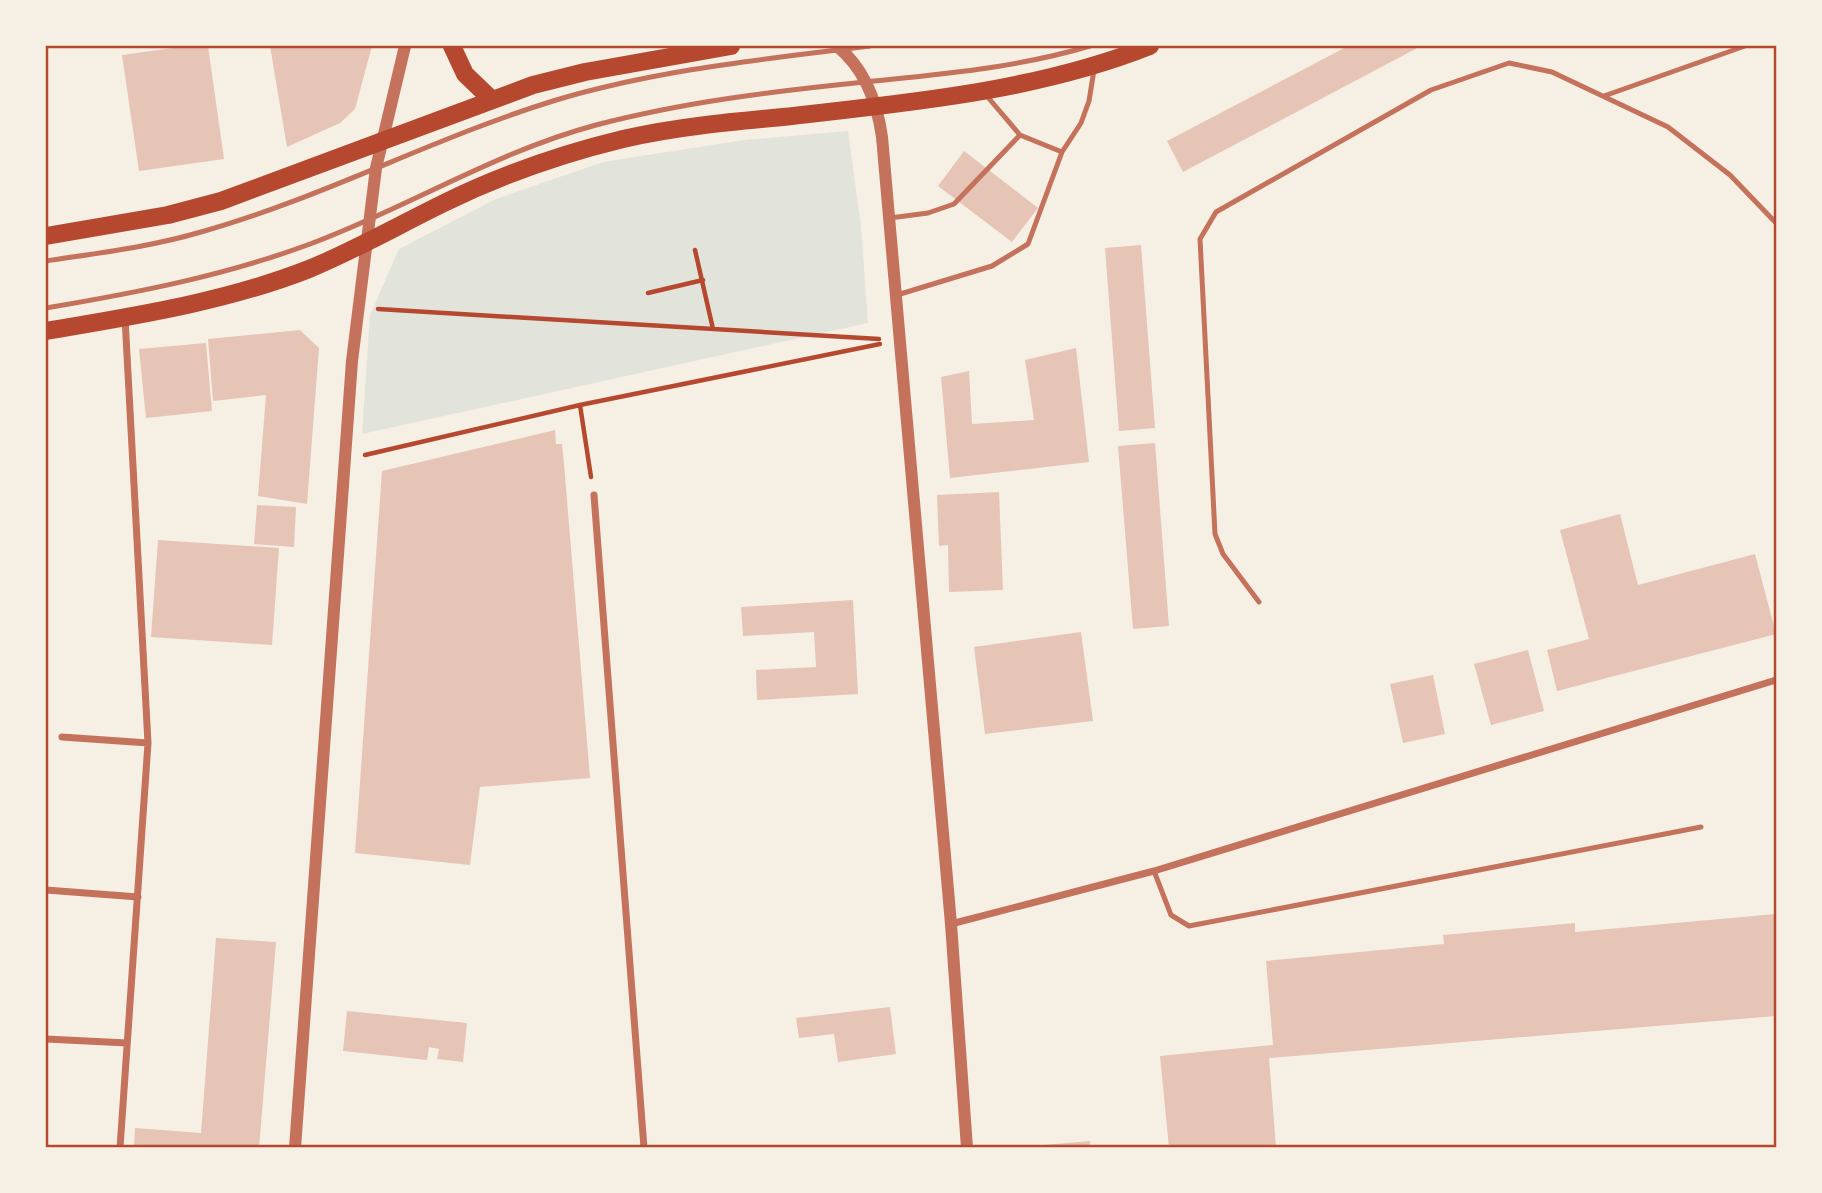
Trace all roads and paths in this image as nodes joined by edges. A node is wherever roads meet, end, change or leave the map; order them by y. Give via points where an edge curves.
1 (405, 46) edge
2 (452, 46) edge
3 (731, 46) edge
4 (870, 46) edge
5 (1090, 46) edge
6 (1150, 46) edge
7 (1745, 46) edge
8 (839, 47) edge
9 (1095, 64) junction
10 (866, 81) junction
11 (982, 90) junction
12 (1604, 96) junction
13 (491, 99) junction
14 (878, 106) junction
15 (1020, 135) junction
16 (382, 141) junction
17 (1062, 152) junction
18 (376, 168) junction
19 (369, 218) junction
20 (890, 218) junction
21 (1776, 223) edge
22 (46, 236) edge
23 (364, 243) junction
24 (695, 250) dead end
25 (46, 261) edge
26 (703, 280) junction
27 (648, 293) dead end
28 (897, 295) junction
29 (358, 307) junction
30 (46, 308) edge
31 (125, 318) junction
32 (713, 329) junction
33 (46, 331) edge
34 (901, 340) junction
35 (580, 405) junction
36 (347, 459) junction
37 (594, 495) joint
38 (1259, 602) dead end
39 (1776, 680) edge
40 (62, 737) dead end
41 (148, 743) junction
42 (1701, 827) dead end
43 (1154, 871) junction
44 (46, 890) edge
45 (138, 897) junction
46 (951, 924) junction
47 (46, 1040) edge
48 (127, 1043) junction
49 (120, 1147) edge
50 (295, 1147) edge
51 (644, 1147) edge
52 (967, 1147) edge

1 - 16 street
2 - 13 main road via 466,74
3 - 13 main road via 585,72
4 - 8 lane
5 - 10 lane via 1014,65
6 - 9 main road
7 - 12 lane
8 - 10 street
8 - 18 lane via 594,90 507,116
9 - 11 main road
9 - 17 lane via 1081,124
10 - 14 street
10 - 19 lane via 707,102 581,129 501,157
11 - 14 main road
11 - 15 lane
12 - 21 lane via 1668,127 1730,175
12 - 38 lane via 1552,72 1509,63 1431,90 1216,212 1200,239 1215,534 1223,554
13 - 16 main road
14 - 20 street
14 - 23 main road via 669,130 589,148 497,179
15 - 17 lane
15 - 20 lane via 954,204
16 - 18 street
16 - 22 main road via 221,201
17 - 28 lane via 1028,244 1000,263
18 - 19 street
18 - 25 lane via 201,233
19 - 23 street
19 - 30 lane via 232,270
20 - 28 street
23 - 29 street
23 - 31 main road via 309,269 248,289
24 - 26 path
26 - 27 path
26 - 32 path
28 - 34 street
29 - 32 path
29 - 36 street
31 - 33 main road
31 - 41 street
32 - 34 path
34 - 35 path
34 - 46 street
35 - 36 path
35 - 37 path
36 - 50 street
37 - 51 street
39 - 43 street
40 - 41 street
41 - 45 street
42 - 43 lane via 1189,926 1171,915
43 - 46 street
44 - 45 street
45 - 48 street
46 - 52 street
47 - 48 street
48 - 49 street

